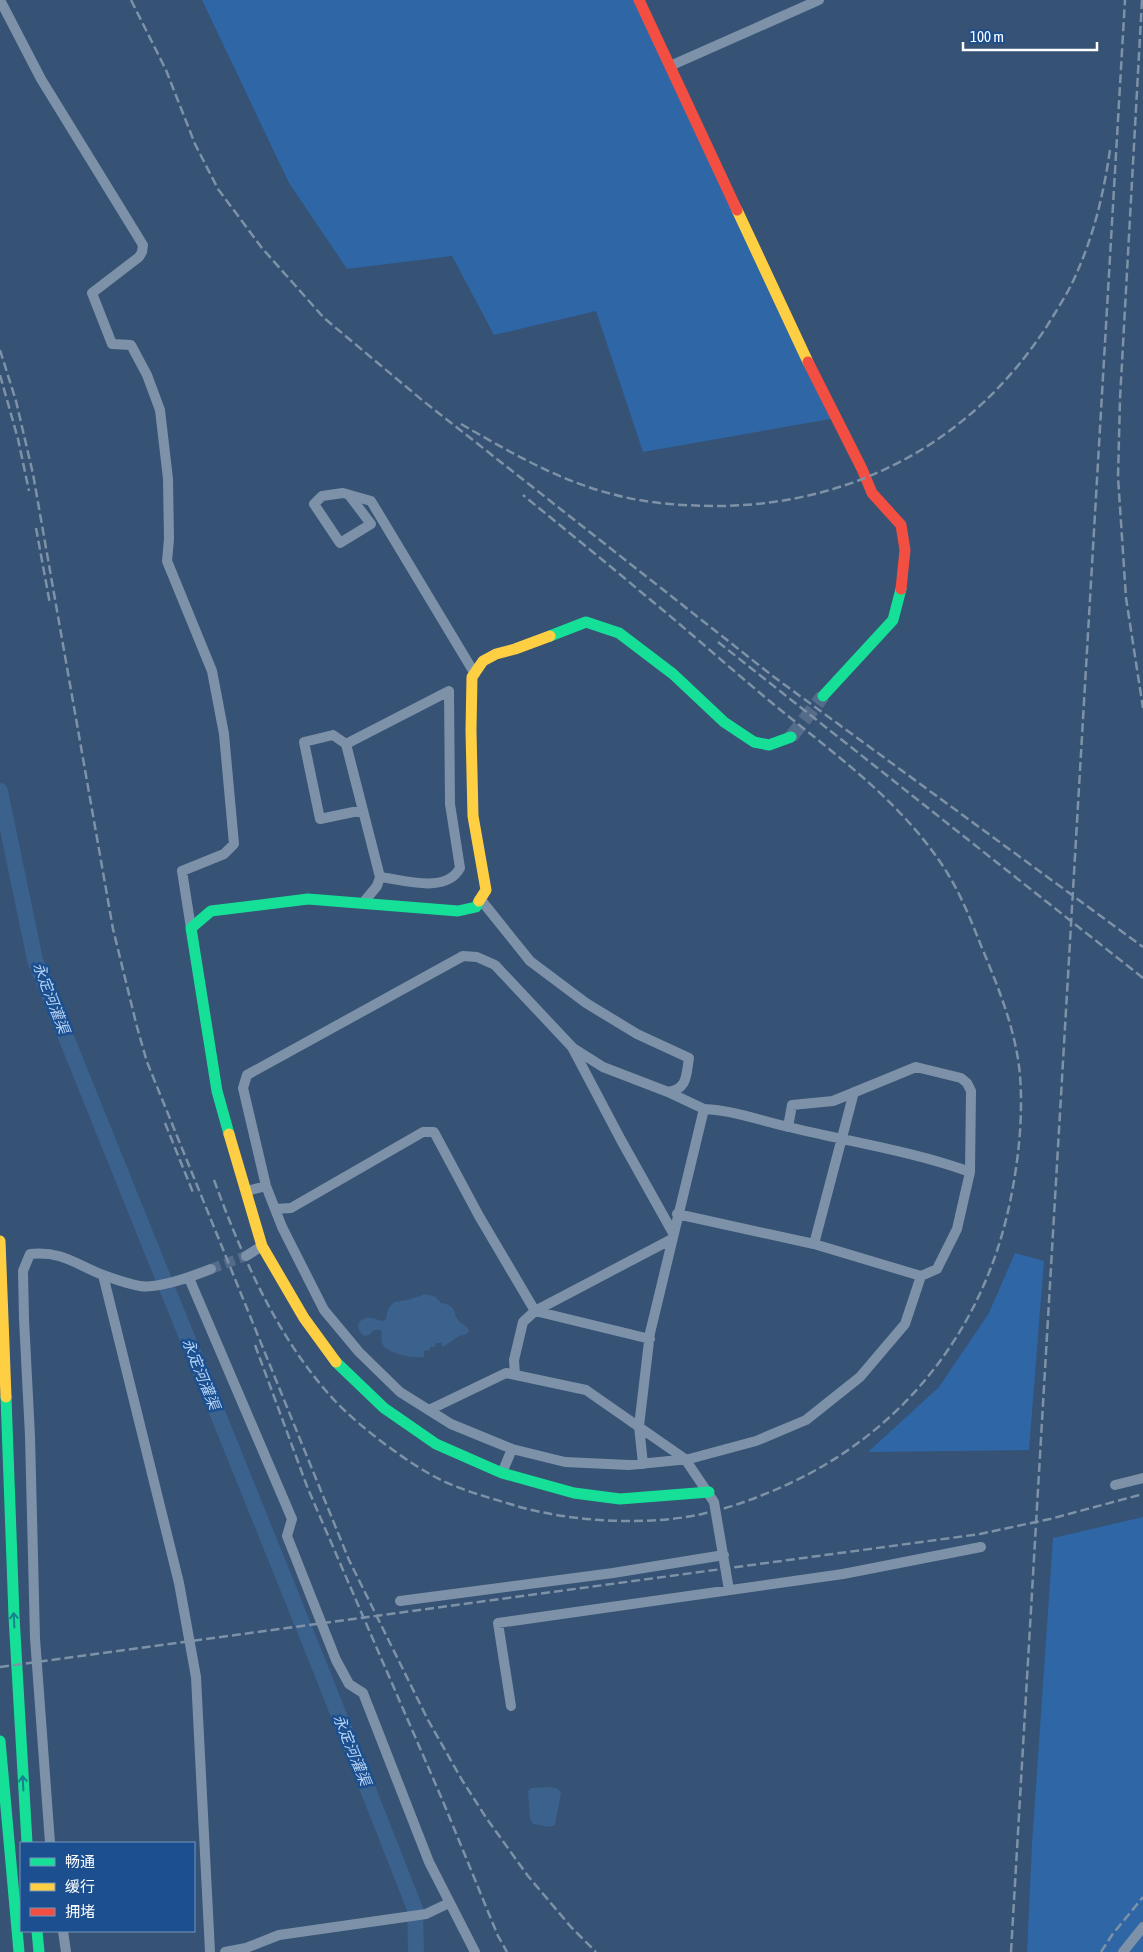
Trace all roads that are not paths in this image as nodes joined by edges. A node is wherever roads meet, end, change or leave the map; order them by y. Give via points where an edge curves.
1 (0, 0) edge
2 (639, 0) edge
3 (818, 0) edge
4 (670, 66) junction
5 (349, 495) junction
6 (475, 674) junction
7 (822, 696) tunnel mouth
8 (790, 737) tunnel mouth
9 (346, 744) junction
10 (364, 810) junction
11 (380, 877) junction
12 (481, 900) junction
13 (363, 903) junction
14 (191, 928) junction
15 (573, 1048) junction
16 (668, 1092) junction
17 (854, 1092) junction
18 (704, 1109) junction
19 (788, 1127) junction
20 (841, 1139) junction
21 (970, 1172) junction
22 (266, 1186) junction
23 (247, 1190) junction
24 (275, 1209) junction
25 (678, 1214) junction
26 (673, 1236) junction
27 (0, 1242) edge
28 (814, 1244) junction
29 (262, 1246) junction
30 (246, 1256) tunnel mouth
31 (211, 1269) tunnel mouth
32 (103, 1275) junction
33 (921, 1276) junction
34 (188, 1278) junction
35 (535, 1311) junction
36 (650, 1339) junction
37 (515, 1375) junction
38 (429, 1410) junction
39 (639, 1426) junction
40 (512, 1449) junction
41 (685, 1459) junction
42 (643, 1464) junction
43 (502, 1473) junction
44 (1143, 1478) edge
45 (1115, 1485) dead end
46 (709, 1492) junction
47 (981, 1547) dead end
48 (724, 1555) junction
49 (729, 1590) junction
50 (400, 1601) dead end
51 (511, 1706) dead end
52 (0, 1741) edge
53 (28, 1842) edge
54 (50, 1842) edge
55 (449, 1903) junction
56 (1143, 1927) edge
57 (37, 1932) edge
58 (63, 1932) edge
59 (19, 1952) edge
60 (39, 1952) edge
61 (66, 1952) edge
62 (210, 1952) edge
63 (225, 1952) edge
64 (475, 1952) edge
65 (1123, 1952) edge

1 - 14 street via 41,79 142,245 139,257 92,293 112,344 131,345 160,410 168,479 167,561 212,671 224,734 234,844 224,854 182,871
2 - 4 main road
3 - 4 street
4 - 7 main road via 872,493 901,526 905,550 900,595 893,620
5 - 5 street via 322,496 314,504 340,543 371,524
5 - 6 street via 371,502
6 - 8 main road via 483,661 496,654 586,622 619,633 673,674 724,722 754,742 769,745
6 - 12 main road via 472,677 471,730 473,816 486,890
9 - 10 street
9 - 10 street via 333,734 304,742 320,819
9 - 11 street via 449,691 450,804 460,868 446,881 431,884
10 - 11 street
11 - 13 street
12 - 13 main road via 476,907 458,911
12 - 16 street via 530,961 586,1003 637,1034 689,1058 684,1084 678,1091
13 - 14 main road via 308,899 211,911
14 - 23 main road via 217,1090
15 - 16 street via 603,1067
15 - 22 street via 495,965 477,957 462,956 247,1075 242,1088
15 - 26 street
16 - 18 street
17 - 19 street via 833,1101 792,1105
17 - 20 street
17 - 21 street via 916,1067 961,1078 971,1091
18 - 19 street via 723,1110
18 - 25 street
19 - 20 street
20 - 21 street via 942,1162
20 - 28 street
21 - 33 street via 957,1229 938,1269
22 - 23 street
22 - 24 street
23 - 29 main road
24 - 35 street via 291,1208 423,1132 434,1132
24 - 38 street via 324,1310 358,1352 394,1386
25 - 26 street
25 - 28 street
26 - 35 street
26 - 36 street
53 -> 27 main road via 14,1616
28 - 33 street
29 - 30 street
29 - 43 main road via 304,1318 336,1363 384,1408 436,1444
31 - 34 street
32 - 34 street via 140,1286
32 - 54 street via 68,1258 46,1253 30,1254 23,1271 34,1638
32 - 62 street via 179,1583 196,1677
33 - 41 street via 905,1324 860,1377 806,1420 756,1441
34 - 55 street via 292,1519 288,1536 336,1660 349,1684 363,1693 429,1862
35 - 36 street
35 - 37 street via 522,1322 514,1360
36 - 39 street
37 - 38 street via 506,1373
37 - 39 street via 586,1390
38 - 40 street via 451,1424
39 - 41 street
39 - 42 street
40 - 42 street via 565,1462
40 - 43 street
41 - 42 street
41 - 46 street
43 - 46 main road via 574,1493 620,1498
44 - 45 street
46 - 48 street via 714,1502
47 - 49 street via 843,1574
48 - 49 street
48 - 50 street
49 - 51 street via 498,1623
52 - 59 main road
55 - 63 street via 426,1914 279,1935
55 - 64 street
56 - 65 street
57 - 60 main road
58 - 61 street

